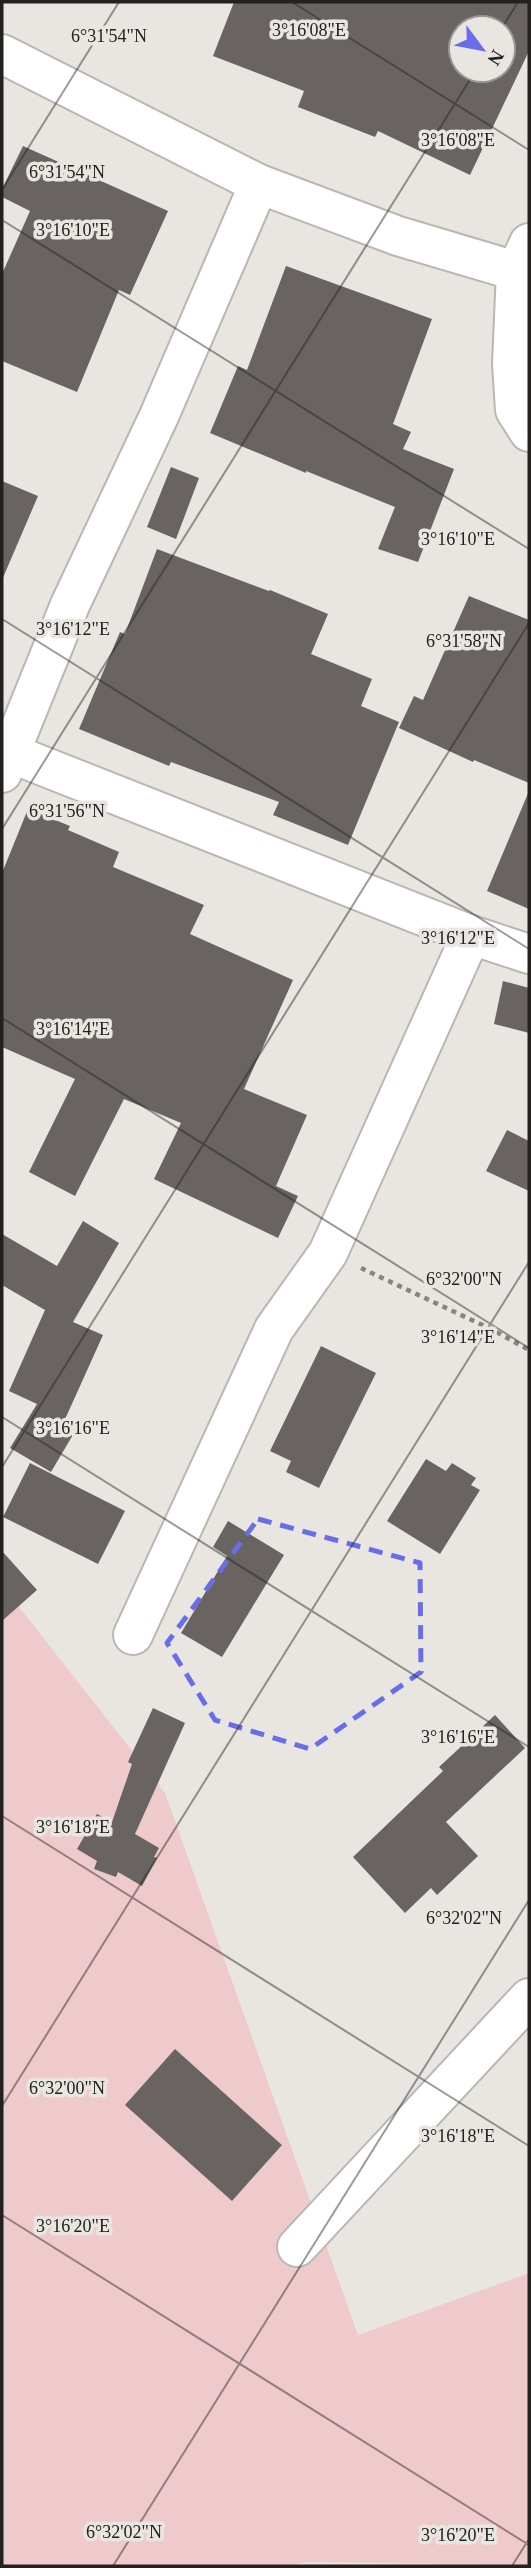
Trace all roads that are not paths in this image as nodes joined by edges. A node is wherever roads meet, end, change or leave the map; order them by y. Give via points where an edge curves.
1 (2, 54) edge
2 (260, 184) junction
3 (523, 257) edge
4 (529, 432) edge
5 (6, 763) edge
6 (471, 935) junction
7 (529, 954) edge
8 (133, 1635) dead end
9 (529, 1998) edge
10 (297, 2247) dead end

1 - 2 street
2 - 3 street via 398,236
2 - 5 street via 70,605
3 - 4 street via 512,364 515,410
5 - 6 street
6 - 7 street
6 - 8 street via 328,1253 274,1329
9 - 10 street

